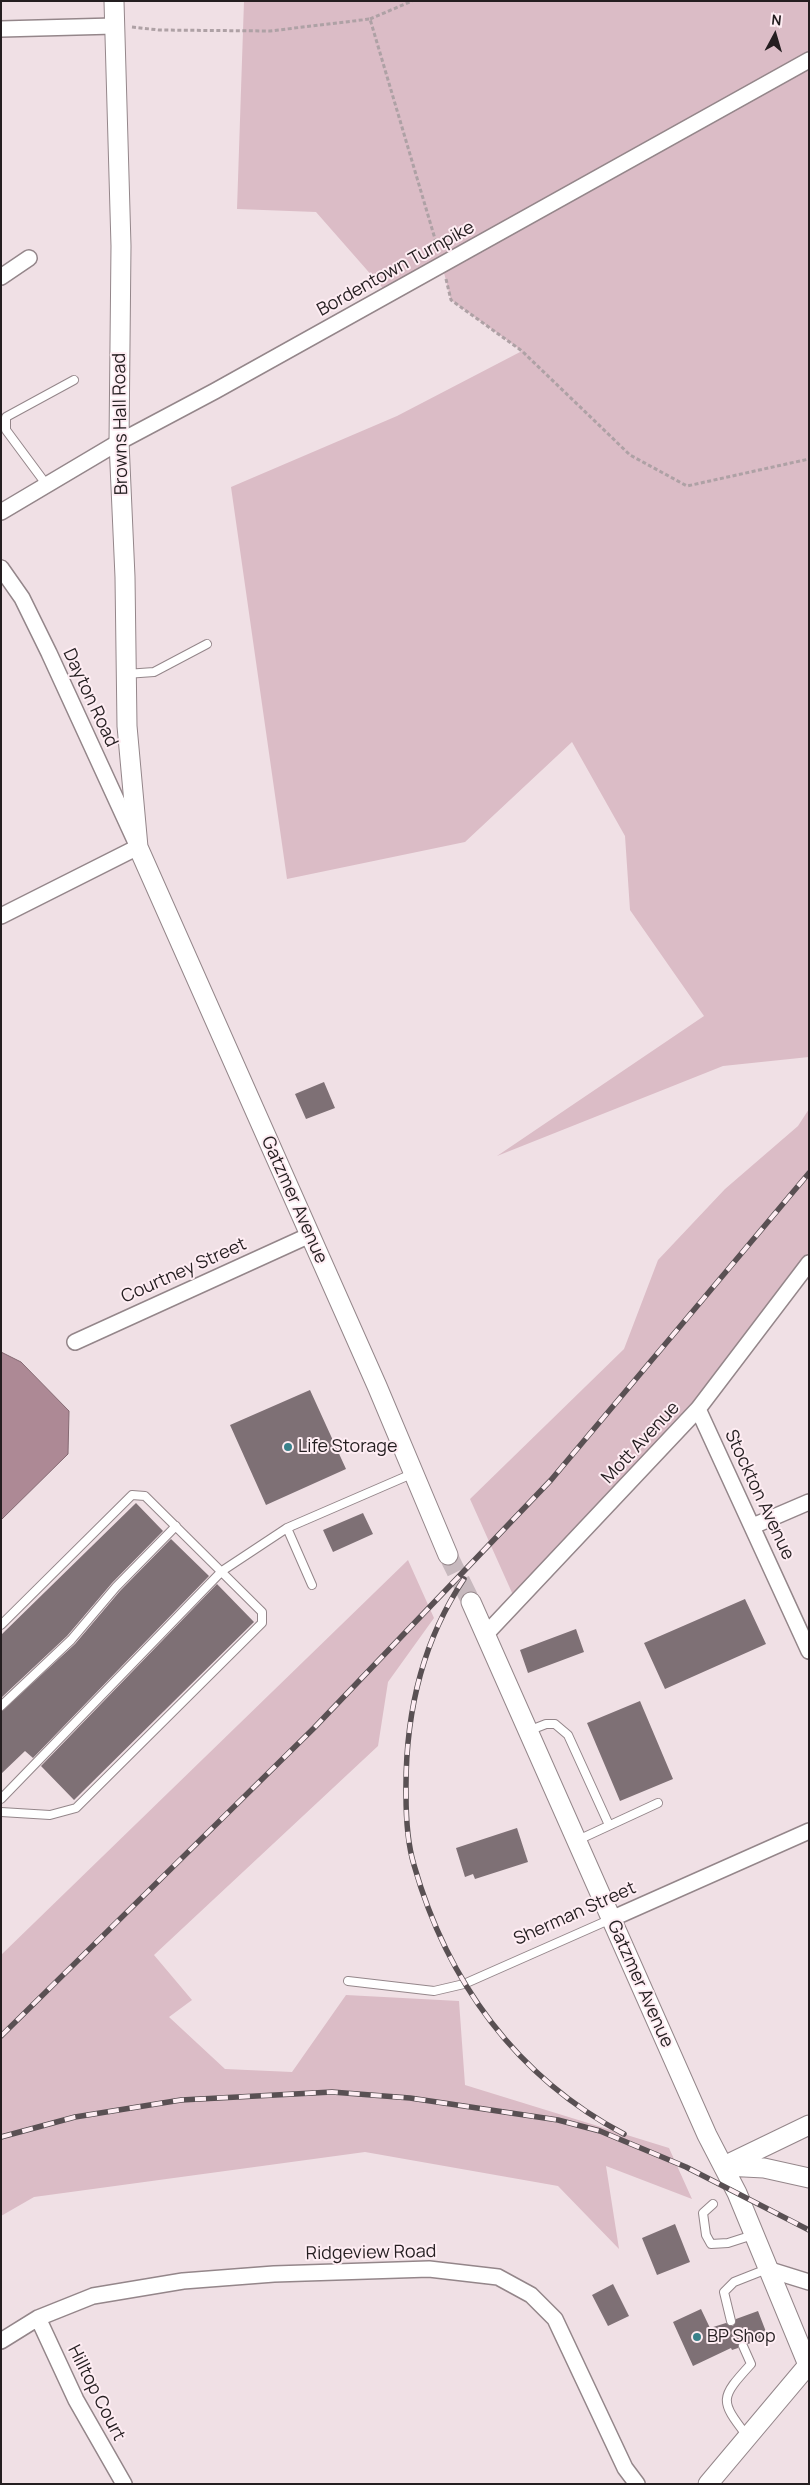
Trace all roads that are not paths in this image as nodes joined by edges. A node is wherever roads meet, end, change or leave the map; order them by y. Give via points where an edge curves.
1 (114, 1) edge
2 (114, 26) junction
3 (1, 30) edge
4 (809, 60) edge
5 (29, 258) dead end
6 (1, 277) edge
7 (74, 380) dead end
8 (119, 442) junction
9 (46, 484) junction
10 (1, 512) edge
11 (1, 568) edge
12 (207, 644) dead end
13 (126, 674) junction
14 (138, 847) junction
15 (1, 916) edge
16 (310, 1235) junction
17 (809, 1263) edge
18 (74, 1342) dead end
19 (698, 1409) junction
20 (414, 1473) junction
21 (809, 1502) edge
22 (176, 1526) junction
23 (753, 1526) junction
24 (287, 1528) junction
25 (448, 1555) tunnel mouth
26 (222, 1571) junction
27 (312, 1584) dead end
28 (471, 1602) tunnel mouth
29 (1, 1625) edge
30 (485, 1636) junction
31 (809, 1652) edge
32 (1, 1706) edge
33 (528, 1730) junction
34 (1, 1799) edge
35 (658, 1804) dead end
36 (1, 1812) edge
37 (609, 1826) junction
38 (809, 1831) edge
39 (578, 1840) junction
40 (611, 1919) junction
41 (348, 1981) dead end
42 (809, 2125) edge
43 (724, 2166) junction
44 (809, 2178) edge
45 (713, 2204) dead end
46 (754, 2235) junction
47 (768, 2269) junction
48 (809, 2282) edge
49 (38, 2318) junction
50 (731, 2321) dead end
51 (1, 2341) edge
52 (743, 2346) dead end
53 (808, 2366) edge
54 (747, 2436) junction
55 (124, 2484) edge
56 (637, 2484) edge
57 (708, 2484) edge

1 - 2 street, Browns Hall Road
2 - 3 street
2 - 8 street, Browns Hall Road via 121,246
4 - 8 street, Bordentown Turnpike
5 - 6 street
7 - 9 lane via 6,417 6,430
8 - 9 street, Bordentown Turnpike
8 - 13 street, Browns Hall Road
9 - 10 street, Bordentown Turnpike
11 - 14 street, Dayton Road via 22,598
12 - 13 lane via 154,672
13 - 14 street, Browns Hall Road via 126,726
14 - 15 street
14 - 16 street, Gatzmer Avenue
16 - 18 street, Courtney Street
16 - 20 street, Gatzmer Avenue
17 - 19 street, Mott Avenue
19 - 23 street, Stockton Avenue
19 - 30 street, Mott Avenue
20 - 24 lane
20 - 25 street, Gatzmer Avenue
21 - 23 street
22 - 26 lane
22 - 29 lane via 145,1496 132,1495
22 - 32 lane via 71,1640
23 - 31 street, Stockton Avenue
24 - 26 lane
24 - 27 lane
26 - 34 lane
26 - 36 lane via 262,1612 262,1623 76,1808 50,1815
28 - 30 street, Gatzmer Avenue
30 - 33 street, Gatzmer Avenue
33 - 37 lane via 555,1724 568,1735
33 - 39 street, Gatzmer Avenue
35 - 37 lane
37 - 39 lane
38 - 40 street, Sherman Street
39 - 40 street, Gatzmer Avenue
40 - 41 lane, Sherman Street via 456,1986 434,1991
40 - 43 street, Gatzmer Avenue via 707,2135
42 - 43 street
43 - 44 street via 764,2168
43 - 46 street, Gatzmer Avenue
45 - 46 lane via 704,2213 706,2235 711,2244 728,2243
46 - 47 street, Gatzmer Avenue
47 - 48 street
47 - 50 lane via 734,2282 724,2292
47 - 53 street, Gatzmer Avenue
49 - 51 street, Ridgeview Road
49 - 55 street, Hilltop Court via 76,2400
49 - 56 street, Ridgeview Road via 93,2296 183,2281 274,2274 429,2269 498,2277 531,2295 555,2318 624,2468
52 - 54 lane via 751,2364 728,2390 726,2403 729,2413
53 - 54 street
54 - 57 street

